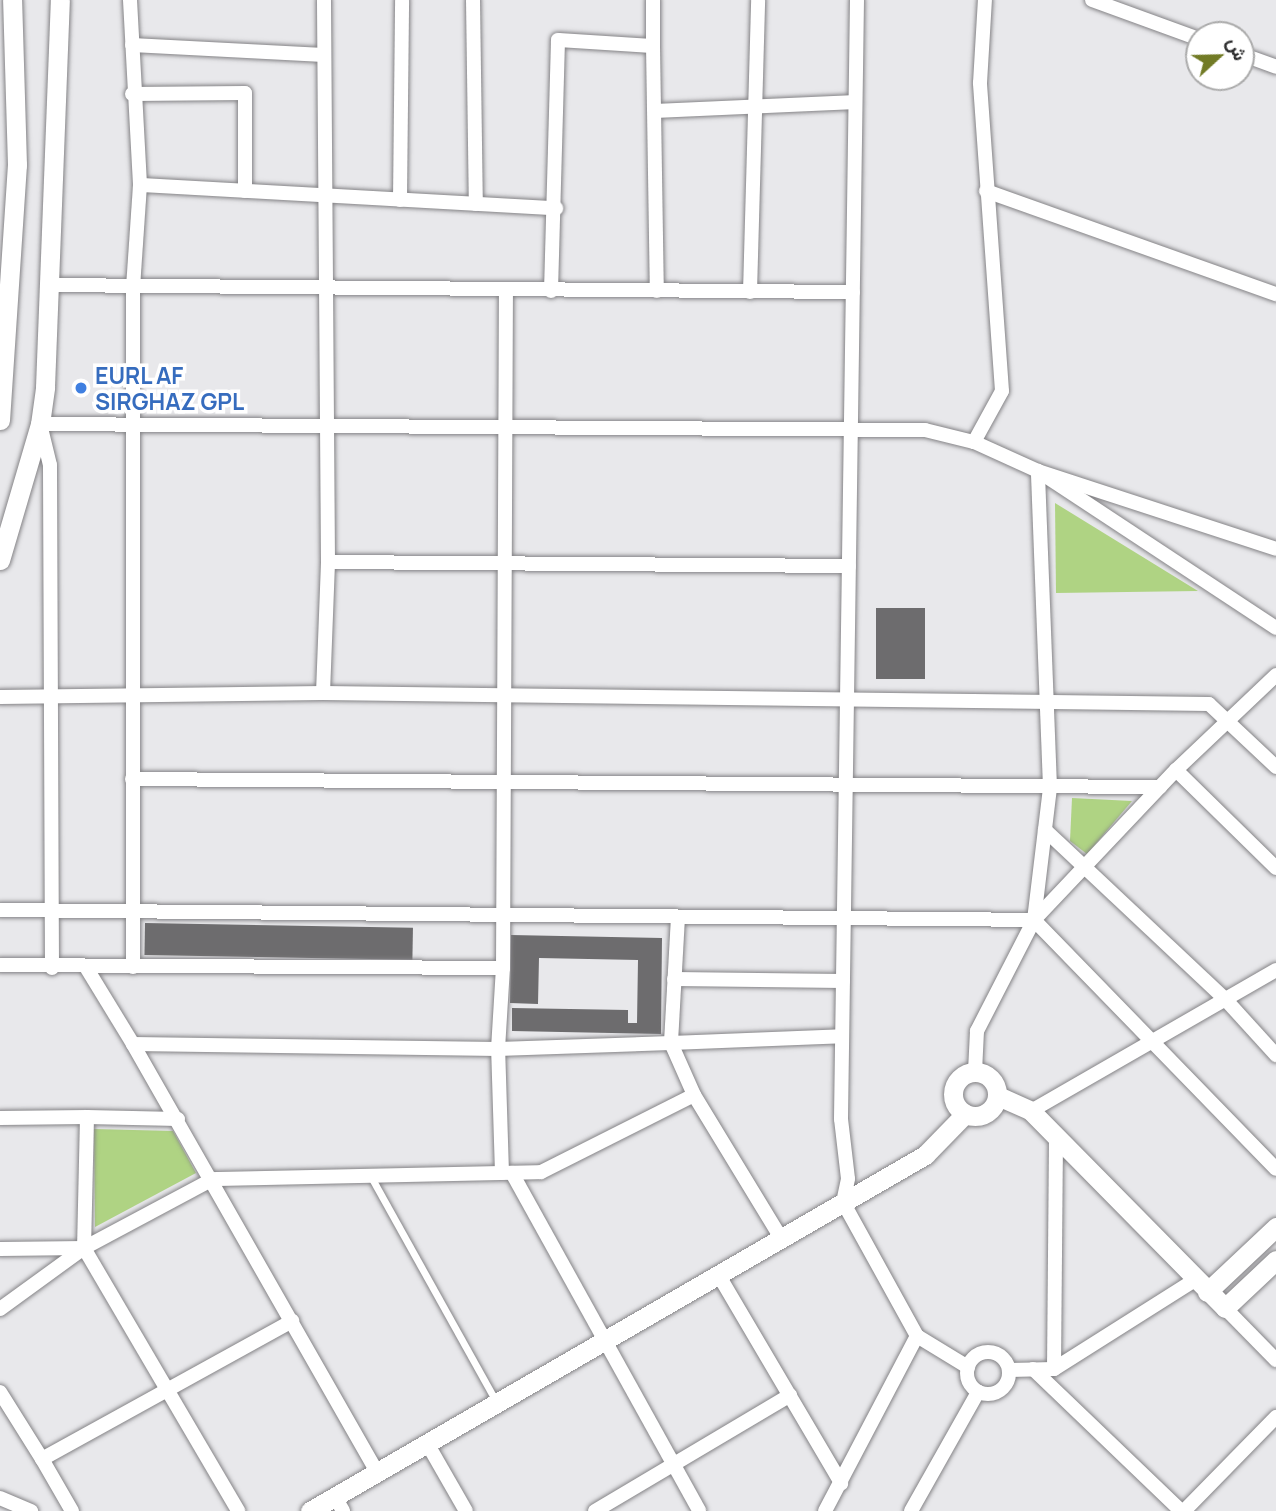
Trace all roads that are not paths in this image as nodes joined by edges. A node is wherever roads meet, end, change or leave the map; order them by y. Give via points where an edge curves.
1 (12, 0) edge
2 (60, 0) edge
3 (130, 0) edge
4 (324, 0) edge
5 (402, 0) edge
6 (473, 0) edge
7 (653, 0) edge
8 (758, 0) edge
9 (857, 0) edge
10 (985, 0) edge
11 (1092, 0) edge
12 (1185, 34) edge
13 (132, 45) junction
14 (653, 46) junction
15 (324, 55) junction
16 (1255, 59) edge
17 (1276, 67) edge
18 (132, 94) junction
19 (855, 102) junction
20 (755, 107) junction
21 (656, 111) junction
22 (140, 185) junction
23 (245, 191) junction
24 (986, 191) junction
25 (322, 195) junction
26 (400, 200) junction
27 (476, 204) junction
28 (556, 208) junction
29 (48, 285) junction
30 (132, 288) junction
31 (323, 289) junction
32 (506, 290) junction
33 (551, 291) junction
34 (657, 291) junction
35 (750, 292) junction
36 (853, 292) junction
37 (1276, 294) edge
38 (5, 315) edge
39 (0, 420) edge
40 (40, 424) junction
41 (133, 426) junction
42 (323, 426) junction
43 (505, 427) junction
44 (851, 429) junction
45 (974, 442) junction
46 (1038, 471) junction
47 (1276, 549) edge
48 (0, 560) edge
49 (328, 562) junction
50 (505, 564) junction
51 (849, 566) junction
52 (1276, 628) edge
53 (1276, 675) edge
54 (323, 694) junction
55 (504, 695) junction
56 (0, 697) edge
57 (53, 697) junction
58 (133, 699) junction
59 (847, 699) junction
60 (1048, 701) junction
61 (1227, 720) junction
62 (1276, 767) edge
63 (1176, 770) junction
64 (132, 779) junction
65 (503, 780) junction
66 (846, 782) junction
67 (1050, 787) junction
68 (1160, 788) junction
69 (1045, 830) junction
70 (1086, 868) junction
71 (1276, 868) edge
72 (54, 909) junction
73 (0, 910) edge
74 (133, 911) junction
75 (844, 915) junction
76 (678, 917) junction
77 (502, 919) junction
78 (1034, 920) junction
79 (0, 965) edge
80 (86, 967) junction
81 (133, 967) junction
82 (52, 968) junction
83 (503, 968) junction
84 (1276, 970) edge
85 (674, 979) junction
86 (843, 981) junction
87 (1225, 999) junction
88 (842, 1036) junction
89 (1152, 1042) junction
90 (133, 1044) junction
91 (671, 1044) junction
92 (498, 1049) junction
93 (1276, 1055) edge
94 (975, 1072) junction
95 (694, 1095) junction
96 (998, 1096) junction
97 (1031, 1111) junction
98 (965, 1114) junction
99 (87, 1117) junction
100 (0, 1118) edge
101 (178, 1119) junction
102 (1056, 1135) junction
103 (1276, 1169) edge
104 (507, 1173) junction
105 (370, 1174) junction
106 (213, 1179) junction
107 (843, 1202) junction
108 (1276, 1227) edge
109 (781, 1238) junction
110 (84, 1248) junction
111 (0, 1249) edge
112 (1276, 1260) edge
113 (718, 1275) junction
114 (1201, 1286) junction
115 (1225, 1308) junction
116 (0, 1309) edge
117 (292, 1321) junction
118 (917, 1336) junction
119 (603, 1341) junction
120 (1276, 1360) edge
121 (968, 1367) junction
122 (1033, 1369) junction
123 (1054, 1369) junction
124 (1009, 1370) junction
125 (167, 1390) junction
126 (0, 1392) edge
127 (978, 1392) junction
128 (790, 1395) junction
129 (497, 1403) junction
130 (1276, 1417) edge
131 (427, 1443) junction
132 (42, 1459) junction
133 (672, 1465) junction
134 (377, 1472) junction
135 (841, 1483) junction
136 (0, 1498) edge
137 (339, 1504) edge
138 (31, 1511) edge
139 (72, 1511) edge
140 (238, 1511) edge
141 (310, 1511) edge
142 (466, 1511) edge
143 (595, 1511) edge
144 (699, 1511) edge
145 (825, 1511) edge
146 (911, 1511) edge
147 (1183, 1511) edge

1 - 38 street via 17,165
2 - 29 street
3 - 13 street
4 - 15 street
5 - 26 street
6 - 27 street
7 - 14 street
8 - 20 street
9 - 19 street
10 - 24 street via 980,83
11 - 12 street
13 - 15 street
13 - 18 street
14 - 21 street
14 - 28 street via 558,40
15 - 25 street
16 - 17 street
18 - 22 street
18 - 23 street via 245,93
19 - 20 street
19 - 36 street
20 - 21 street
20 - 35 street
21 - 34 street
22 - 23 street
22 - 30 street
23 - 25 street
24 - 37 street
24 - 45 street via 1002,391
25 - 26 street
25 - 31 street
26 - 27 street
27 - 28 street
28 - 33 street
29 - 30 street
29 - 40 street
30 - 31 street
30 - 41 street
31 - 32 street
31 - 42 street
32 - 33 street
32 - 43 street
33 - 34 street
34 - 35 street
35 - 36 street
36 - 44 street
38 - 39 street
40 - 41 street
40 - 48 street
40 - 57 street via 50,465
41 - 42 street
41 - 58 street
42 - 43 street
42 - 49 street
43 - 44 street
43 - 50 street
44 - 45 street via 925,430
44 - 51 street
45 - 46 street
46 - 47 street
46 - 52 street
46 - 60 street
49 - 50 street
49 - 54 street
50 - 51 street
50 - 55 street
51 - 59 street
53 - 61 street
54 - 55 street
54 - 58 street
55 - 59 street
55 - 65 street
56 - 57 street
57 - 58 street
57 - 72 street
58 - 64 street
59 - 60 street
59 - 66 street
60 - 61 street via 1209,704
60 - 67 street
61 - 62 street
61 - 63 street
63 - 68 street
63 - 71 street
64 - 65 street
64 - 74 street
65 - 66 street
65 - 77 street
66 - 67 street
66 - 75 street
67 - 68 street
67 - 69 street
68 - 70 street
69 - 70 street
69 - 78 street
70 - 78 street
70 - 87 street
72 - 73 street
72 - 74 street
72 - 82 street
74 - 77 street
74 - 81 street
75 - 76 street
75 - 78 street
75 - 86 street
76 - 77 street
76 - 85 street
77 - 83 street
78 - 89 street
78 - 94 street via 976,1031
79 - 82 street
80 - 81 street
80 - 82 street
80 - 90 street
81 - 83 street
83 - 92 street
84 - 87 street
85 - 86 street
85 - 91 street
86 - 88 street
87 - 89 street
87 - 93 street
88 - 91 street
88 - 107 street via 841,1119 848,1179
89 - 97 street
89 - 103 street
90 - 92 street
90 - 101 street
91 - 92 street
91 - 95 street
92 - 104 street
94 - 96 street via 994,1082
94 - 98 street via 961,1077 954,1089 955,1103
95 - 104 street via 541,1172
95 - 109 street
96 - 97 street
96 - 98 street via 986,1114
97 - 102 street
98 - 107 street via 925,1155
99 - 100 street
99 - 101 street
99 - 110 street
101 - 106 street
102 - 114 street
102 - 123 street
104 - 105 street
104 - 119 street
105 - 106 street
105 - 129 lane
106 - 110 street
106 - 117 street
107 - 109 street
107 - 118 street
108 - 114 street
109 - 113 street
110 - 111 street
110 - 116 street
110 - 125 street
112 - 115 street
113 - 119 street
113 - 128 street
114 - 115 street
114 - 123 street
115 - 120 street
117 - 125 street
117 - 134 street
118 - 121 street
118 - 135 street
119 - 129 street
119 - 133 street
121 - 124 street via 976,1356 990,1352 1003,1358
121 - 127 street via 968,1381
122 - 123 street
122 - 124 street
122 - 147 street
124 - 127 street via 1007,1383 998,1392
125 - 132 street
125 - 140 street
126 - 132 street
127 - 146 street
128 - 133 street
128 - 135 street
129 - 131 street
130 - 147 street
131 - 134 street
131 - 142 street
132 - 139 street
133 - 143 street
133 - 144 street
134 - 137 street
135 - 145 street
136 - 138 street
137 - 141 street

